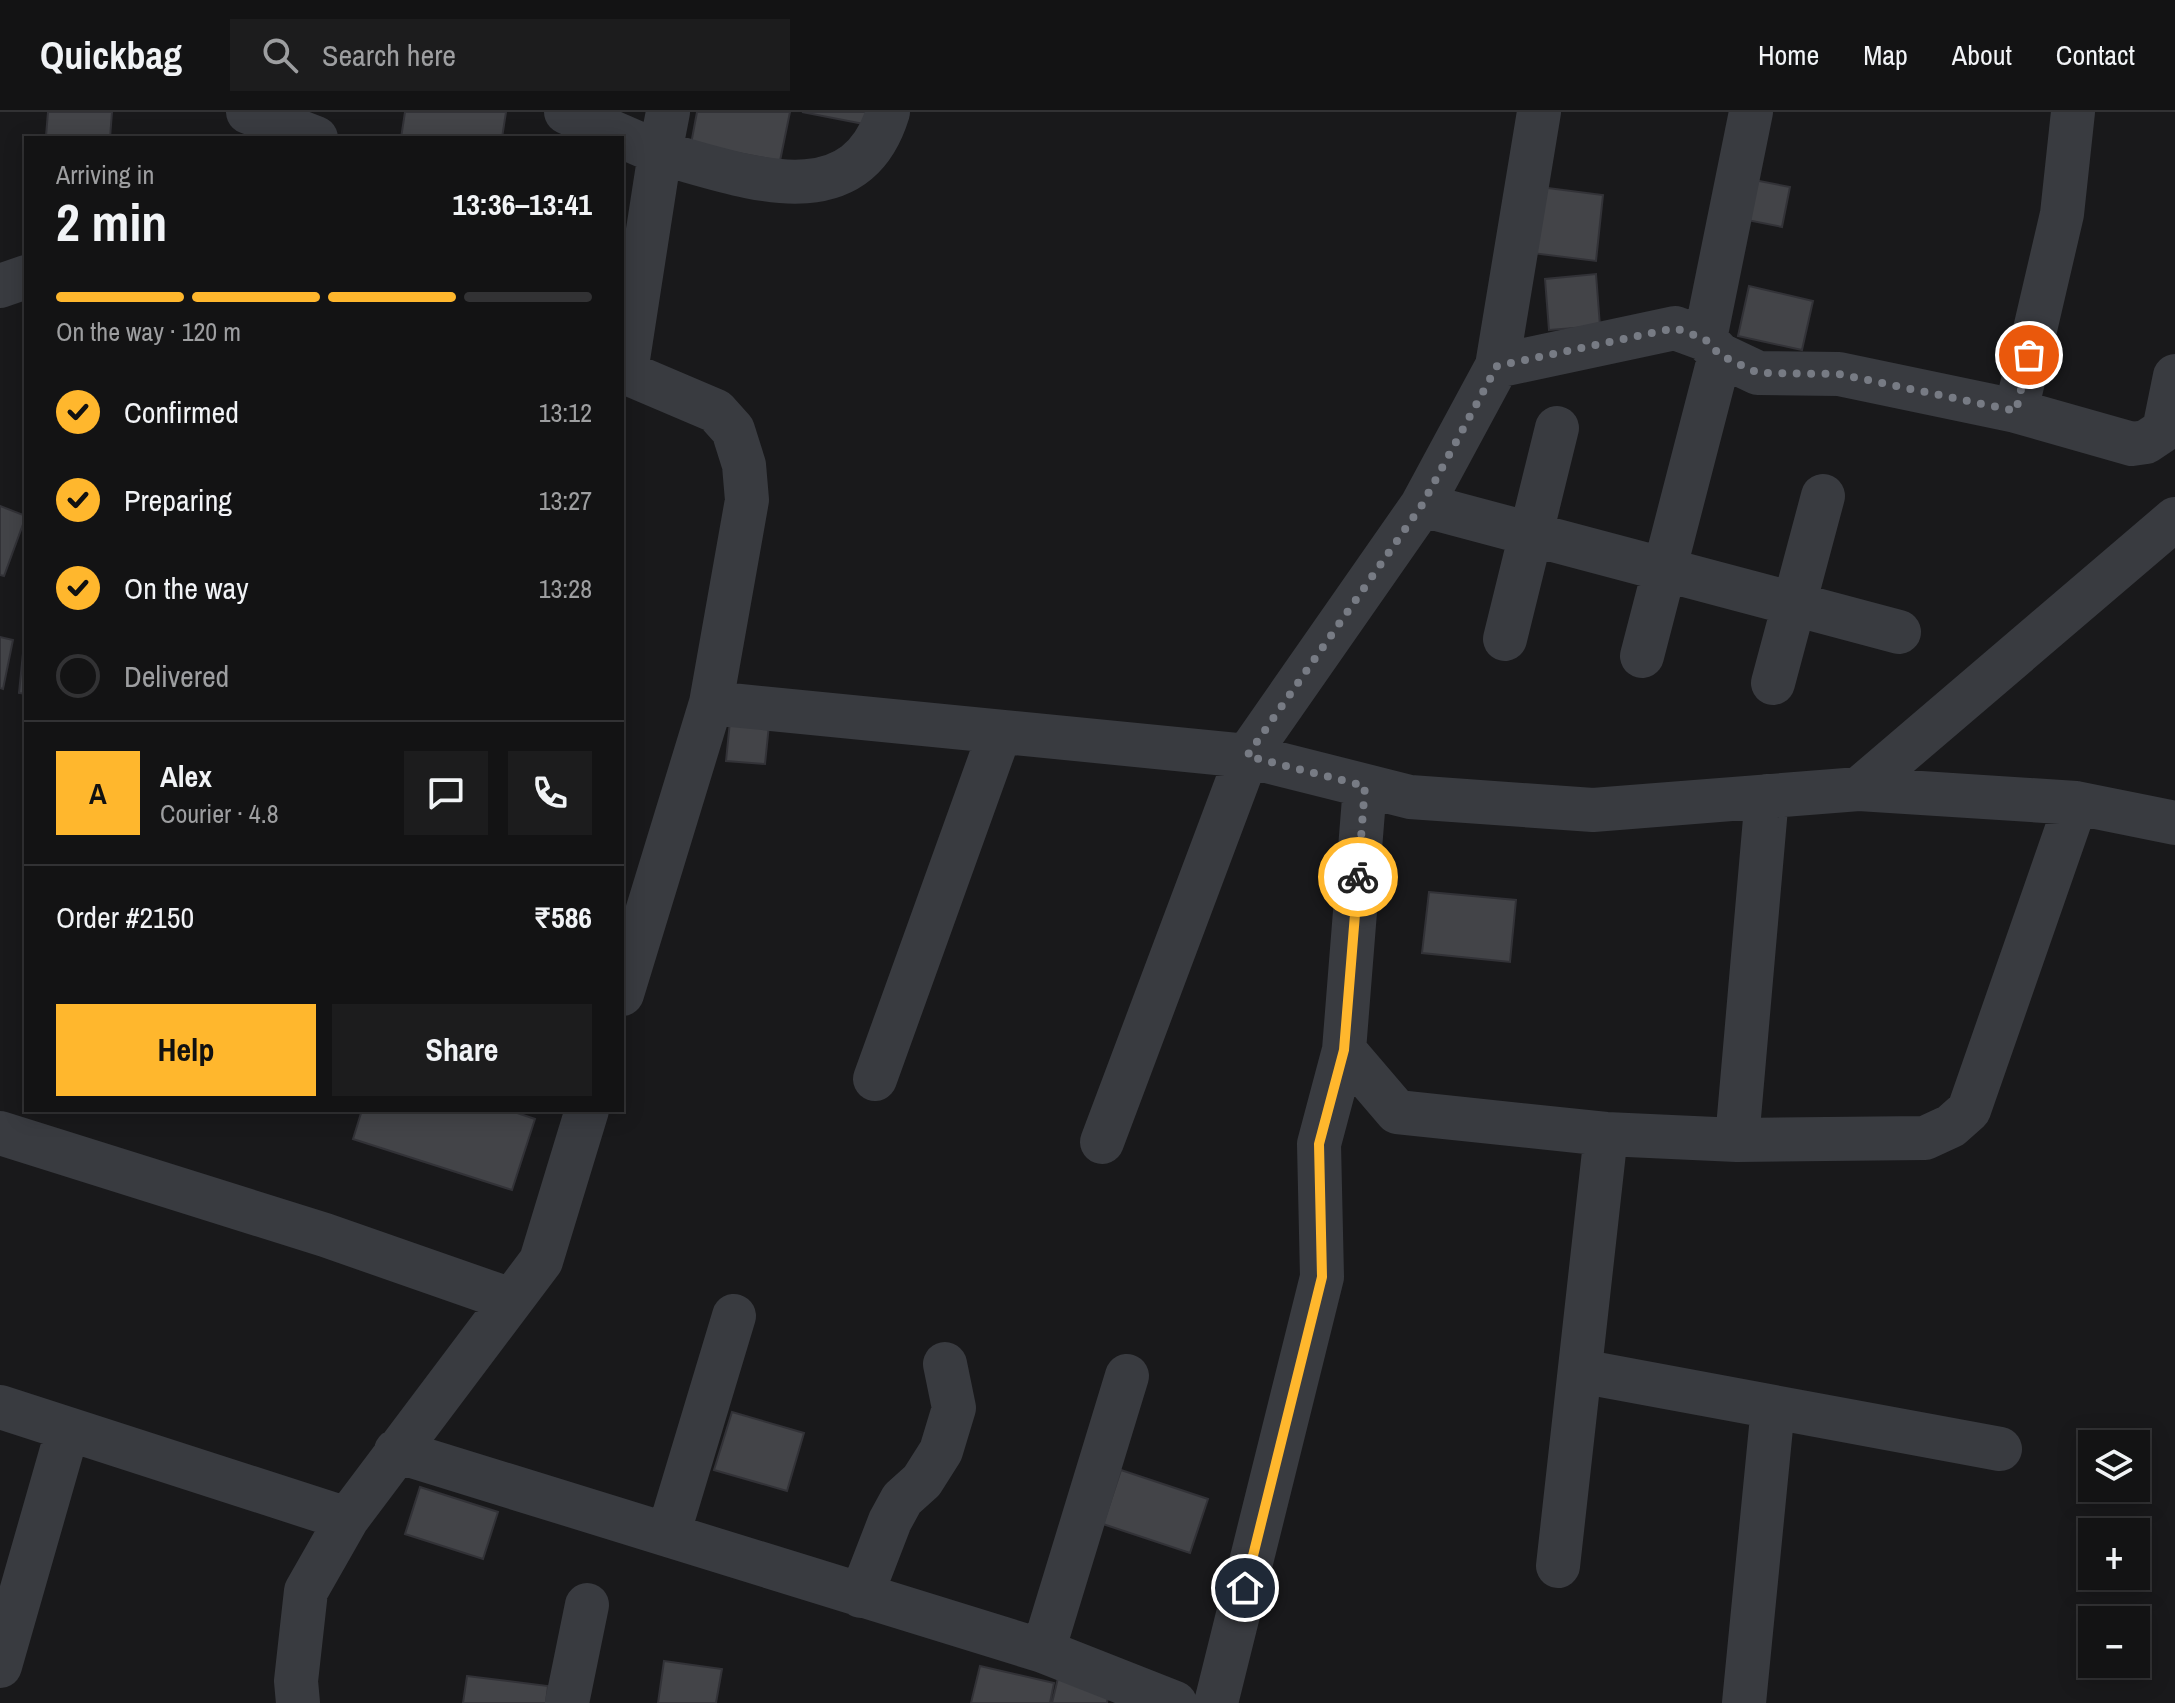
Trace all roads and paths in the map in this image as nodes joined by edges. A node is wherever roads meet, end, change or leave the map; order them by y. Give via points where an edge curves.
1 (248, 112) edge
2 (566, 112) edge
3 (888, 112) edge
4 (1539, 112) edge
5 (1751, 112) edge
6 (2073, 112) edge
7 (664, 132) edge
8 (311, 136) edge
9 (24, 278) edge
10 (0, 286) edge
11 (1712, 347) junction
12 (1497, 366) junction
13 (624, 371) edge
14 (2175, 376) edge
15 (2016, 411) junction
16 (1557, 428) dead end
17 (1823, 496) dead end
18 (1422, 505) junction
19 (2175, 519) edge
20 (1531, 535) junction
21 (1664, 569) junction
22 (1794, 604) junction
23 (1899, 632) dead end
24 (1505, 639) dead end
25 (1642, 656) dead end
26 (1773, 683) dead end
27 (711, 703) junction
28 (1000, 732) junction
29 (1247, 756) junction
30 (1365, 786) junction
31 (1859, 789) junction
32 (1767, 796) junction
33 (2076, 803) junction
34 (2175, 823) edge
35 (624, 987) edge
36 (1344, 1050) junction
37 (875, 1079) dead end
38 (586, 1112) edge
39 (0, 1133) edge
40 (1606, 1134) junction
41 (1737, 1140) junction
42 (1102, 1142) dead end
43 (511, 1300) junction
44 (734, 1316) dead end
45 (945, 1364) dead end
46 (1580, 1371) junction
47 (1127, 1376) dead end
48 (0, 1407) edge
49 (1773, 1407) junction
50 (67, 1432) junction
51 (2000, 1449) dead end
52 (396, 1451) junction
53 (347, 1519) junction
54 (668, 1535) junction
55 (1558, 1566) dead end
56 (861, 1596) junction
57 (587, 1605) dead end
58 (1043, 1651) junction
59 (0, 1666) edge
60 (298, 1703) edge
61 (567, 1703) edge
62 (1175, 1703) edge
63 (1216, 1703) edge
64 (1744, 1703) edge

1 - 8 street
2 - 7 street
3 - 7 street via 863,157 843,172 809,182 779,184
4 - 12 street
5 - 11 street
6 - 15 street via 2062,214
7 - 13 street
9 - 10 street
11 - 12 street via 1685,330 1664,329
11 - 15 street via 1758,373 1839,374
11 - 21 street
12 - 18 street
13 - 27 street via 716,411 733,430 744,465 747,500
14 - 15 street via 2164,430 2146,442 2132,444
16 - 20 street
17 - 22 street
18 - 20 street
18 - 29 street
19 - 31 street
20 - 21 street
20 - 24 street
21 - 22 street
21 - 25 street
22 - 23 street
22 - 26 street
27 - 28 street
27 - 35 street
28 - 29 street
28 - 37 street
29 - 30 street
29 - 42 street
30 - 32 street via 1410,797 1593,810
30 - 36 street
31 - 32 street
31 - 33 street
32 - 41 street
33 - 34 street
33 - 41 street via 1962,1118 1925,1138
36 - 40 street via 1397,1112
36 - 63 street via 1319,1144 1322,1277
38 - 43 street via 541,1261
39 - 43 street via 325,1235
40 - 41 street
40 - 46 street
43 - 52 street
44 - 54 street
45 - 56 street via 954,1408 941,1451 922,1481 902,1499
46 - 49 street
46 - 55 street
47 - 58 street
48 - 50 street
49 - 51 street
49 - 64 street
50 - 53 street
50 - 59 street
52 - 53 street
52 - 54 street
53 - 60 street via 306,1591
54 - 56 street
56 - 58 street
57 - 61 street
58 - 62 street

